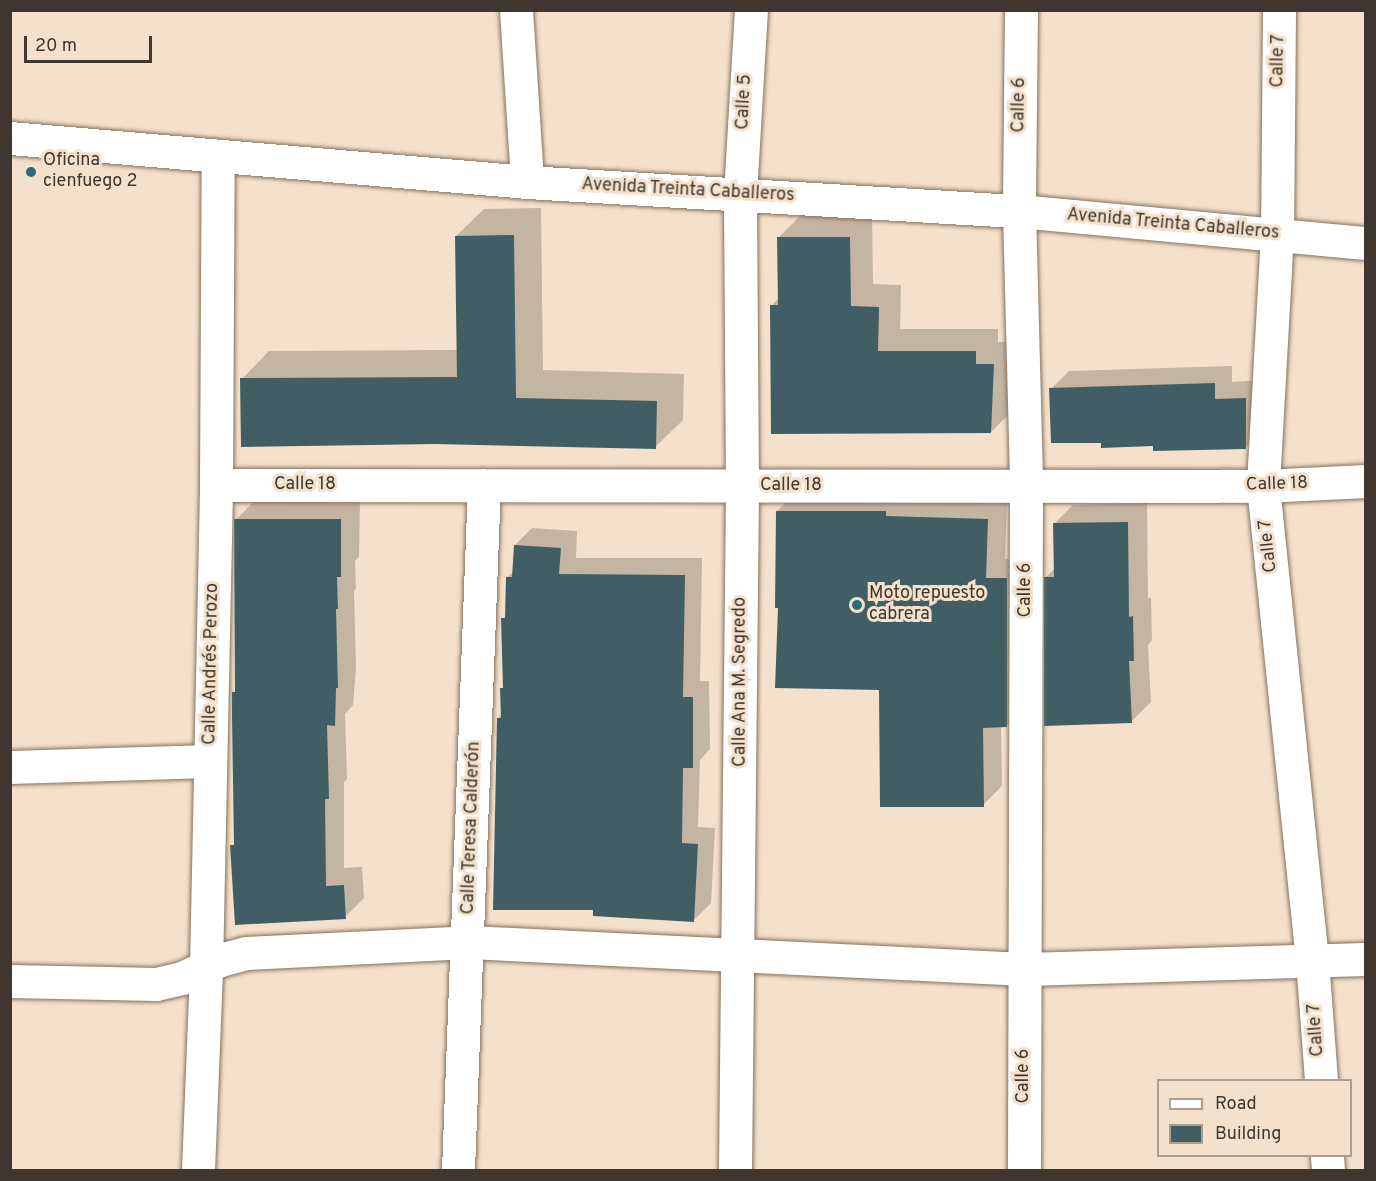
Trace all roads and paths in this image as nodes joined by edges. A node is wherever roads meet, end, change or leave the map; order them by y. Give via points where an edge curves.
1 (516, 10) edge
2 (751, 10) edge
3 (1021, 10) edge
4 (1279, 10) edge
5 (10, 138) edge
6 (218, 157) junction
7 (527, 182) junction
8 (740, 194) junction
9 (1019, 211) junction
10 (1277, 234) junction
11 (1365, 243) edge
12 (1365, 481) edge
13 (216, 485) junction
14 (484, 485) junction
15 (742, 486) junction
16 (1026, 486) junction
17 (1263, 486) junction
18 (210, 760) junction
19 (10, 767) edge
20 (469, 942) junction
21 (739, 957) junction
22 (1365, 959) edge
23 (1312, 960) junction
24 (207, 967) junction
25 (1025, 969) junction
26 (10, 981) edge
27 (1321, 1079) edge
28 (198, 1170) edge
29 (458, 1170) edge
30 (735, 1170) edge
31 (1024, 1170) edge

1 - 7 street
2 - 8 street, Calle 5
3 - 9 street, Calle 6
4 - 10 street, Calle 7
5 - 6 street, Avenida Treinta Caballeros
6 - 7 street, Avenida Treinta Caballeros
6 - 13 street, Calle Andrés Perozo
7 - 8 street, Avenida Treinta Caballeros
8 - 9 street, Avenida Treinta Caballeros
8 - 15 street, Calle Ana M. Segredo
9 - 10 street, Avenida Treinta Caballeros
9 - 16 street, Calle 6
10 - 11 street, Avenida Treinta Caballeros
10 - 17 street, Calle 7
12 - 17 street, Calle 18
13 - 14 street, Calle 18
13 - 18 street, Calle Andrés Perozo
14 - 15 street, Calle 18
14 - 20 street, Calle Teresa Calderón
15 - 16 street, Calle 18
15 - 21 street, Calle Ana M. Segredo
16 - 17 street, Calle 18
16 - 25 street, Calle 6
17 - 23 street, Calle 7
18 - 19 street
18 - 24 street, Calle Andrés Perozo
20 - 21 street
20 - 24 street via 246,952
20 - 29 street, Calle Teresa Calderón
21 - 25 street
21 - 30 street, Calle Ana M. Segredo
22 - 23 street
23 - 25 street
23 - 27 street, Calle 7
24 - 26 street via 156,984
24 - 28 street, Calle Andrés Perozo
25 - 31 street, Calle 6

